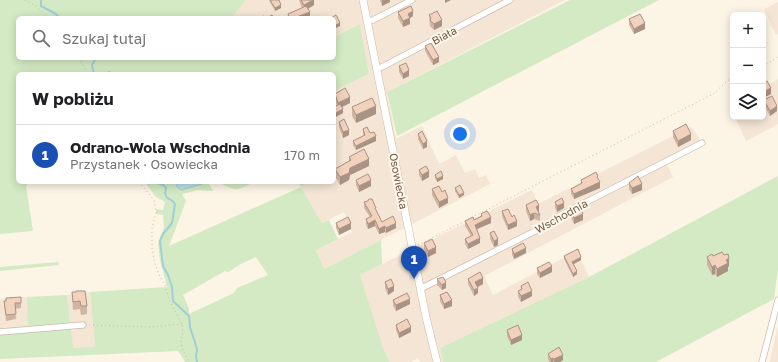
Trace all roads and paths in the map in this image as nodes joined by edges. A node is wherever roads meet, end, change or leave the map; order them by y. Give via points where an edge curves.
1 (26, 0) edge
2 (363, 0) edge
3 (412, 0) edge
4 (510, 0) edge
5 (48, 16) edge
6 (367, 22) junction
7 (778, 57) edge
8 (80, 60) edge
9 (766, 64) edge
10 (376, 68) junction
11 (87, 72) edge
12 (730, 79) edge
13 (702, 143) dead end
14 (141, 184) edge
15 (412, 247) junction
16 (420, 288) junction
17 (778, 300) edge
18 (182, 324) junction
19 (83, 325) joint
20 (0, 332) edge
21 (190, 362) edge
22 (437, 362) edge
23 (762, 362) edge

1 - 5 path
2 - 6 street, Osowiecka
3 - 6 street
4 - 10 street, Biała
6 - 10 street, Osowiecka
7 - 9 path
8 - 11 path
10 - 15 street, Osowiecka
12 - 15 path via 713,94
13 - 16 street, Wschodnia via 559,216 549,224
14 - 18 path via 154,200 154,260 169,300
15 - 16 street, Osowiecka
16 - 22 street, Osowiecka
17 - 23 street
18 - 19 path via 151,327
18 - 21 path via 182,350
19 - 20 street

